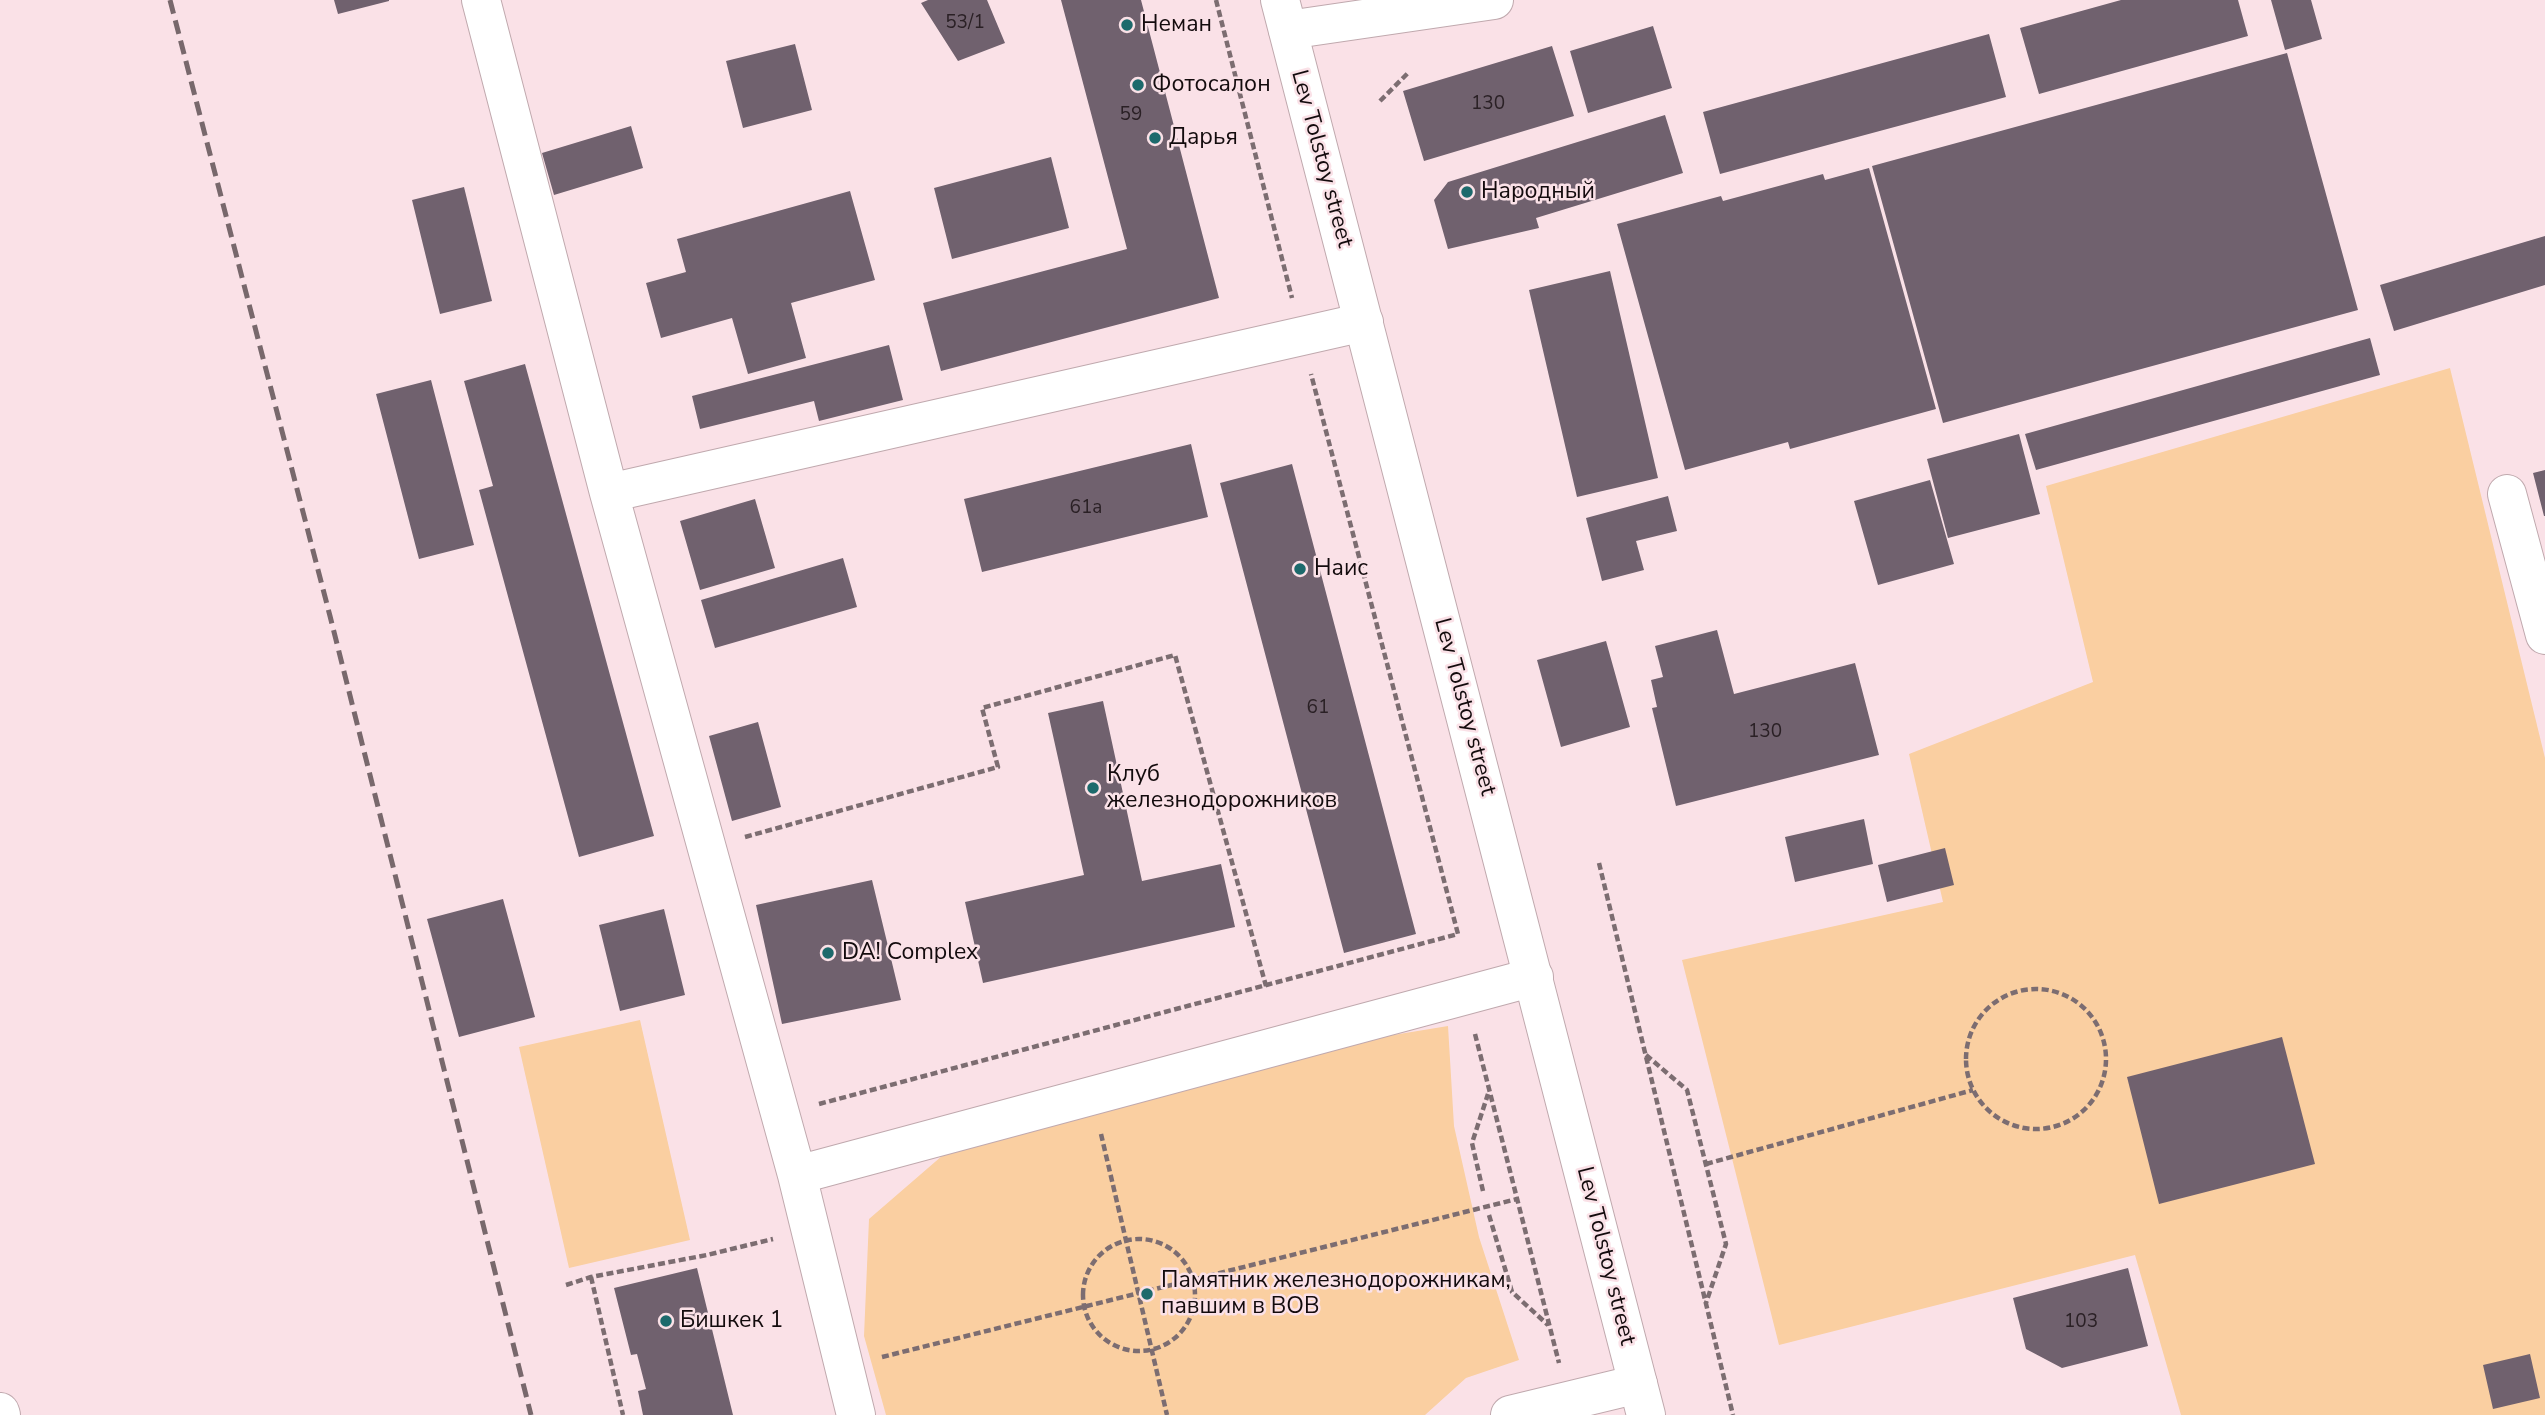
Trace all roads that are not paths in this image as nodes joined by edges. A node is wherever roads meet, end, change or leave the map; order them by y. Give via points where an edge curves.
1 (481, 0) edge
2 (1494, 0) edge
3 (1284, 15) edge
4 (1364, 322) junction
5 (609, 493) junction
6 (2507, 494) dead end
7 (2545, 635) edge
8 (1534, 977) junction
9 (797, 1175) junction
10 (1642, 1400) edge
11 (856, 1415) edge
12 (1510, 1415) edge

1 - 5 street
2 - 3 street
3 - 4 street, Lev Tolstoy street
4 - 5 street
4 - 8 street, Lev Tolstoy street
5 - 9 street
6 - 7 street
8 - 9 street
8 - 10 street, Lev Tolstoy street
9 - 11 street
10 - 12 street

